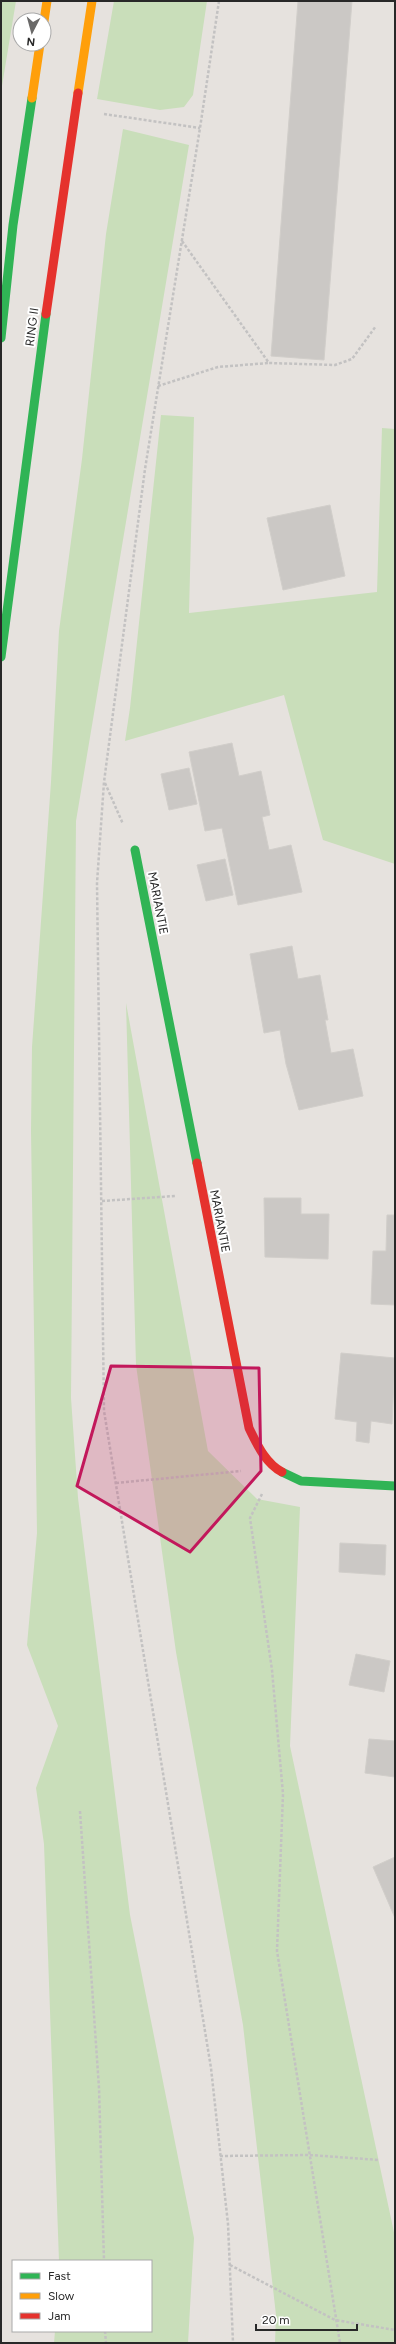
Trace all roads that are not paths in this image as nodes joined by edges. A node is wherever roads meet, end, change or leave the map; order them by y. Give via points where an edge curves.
1 (47, 1) edge
2 (92, 1) edge
3 (45, 12) edge
4 (39, 52) edge
5 (1, 338) edge
6 (1, 657) edge
7 (135, 850) road end
8 (395, 1486) edge

1 - 3 main road
2 - 6 main road, RING II via 54,251
4 - 5 main road via 13,225
7 - 8 main road, MARIANTIE via 249,1428 259,1449 275,1468 301,1481

